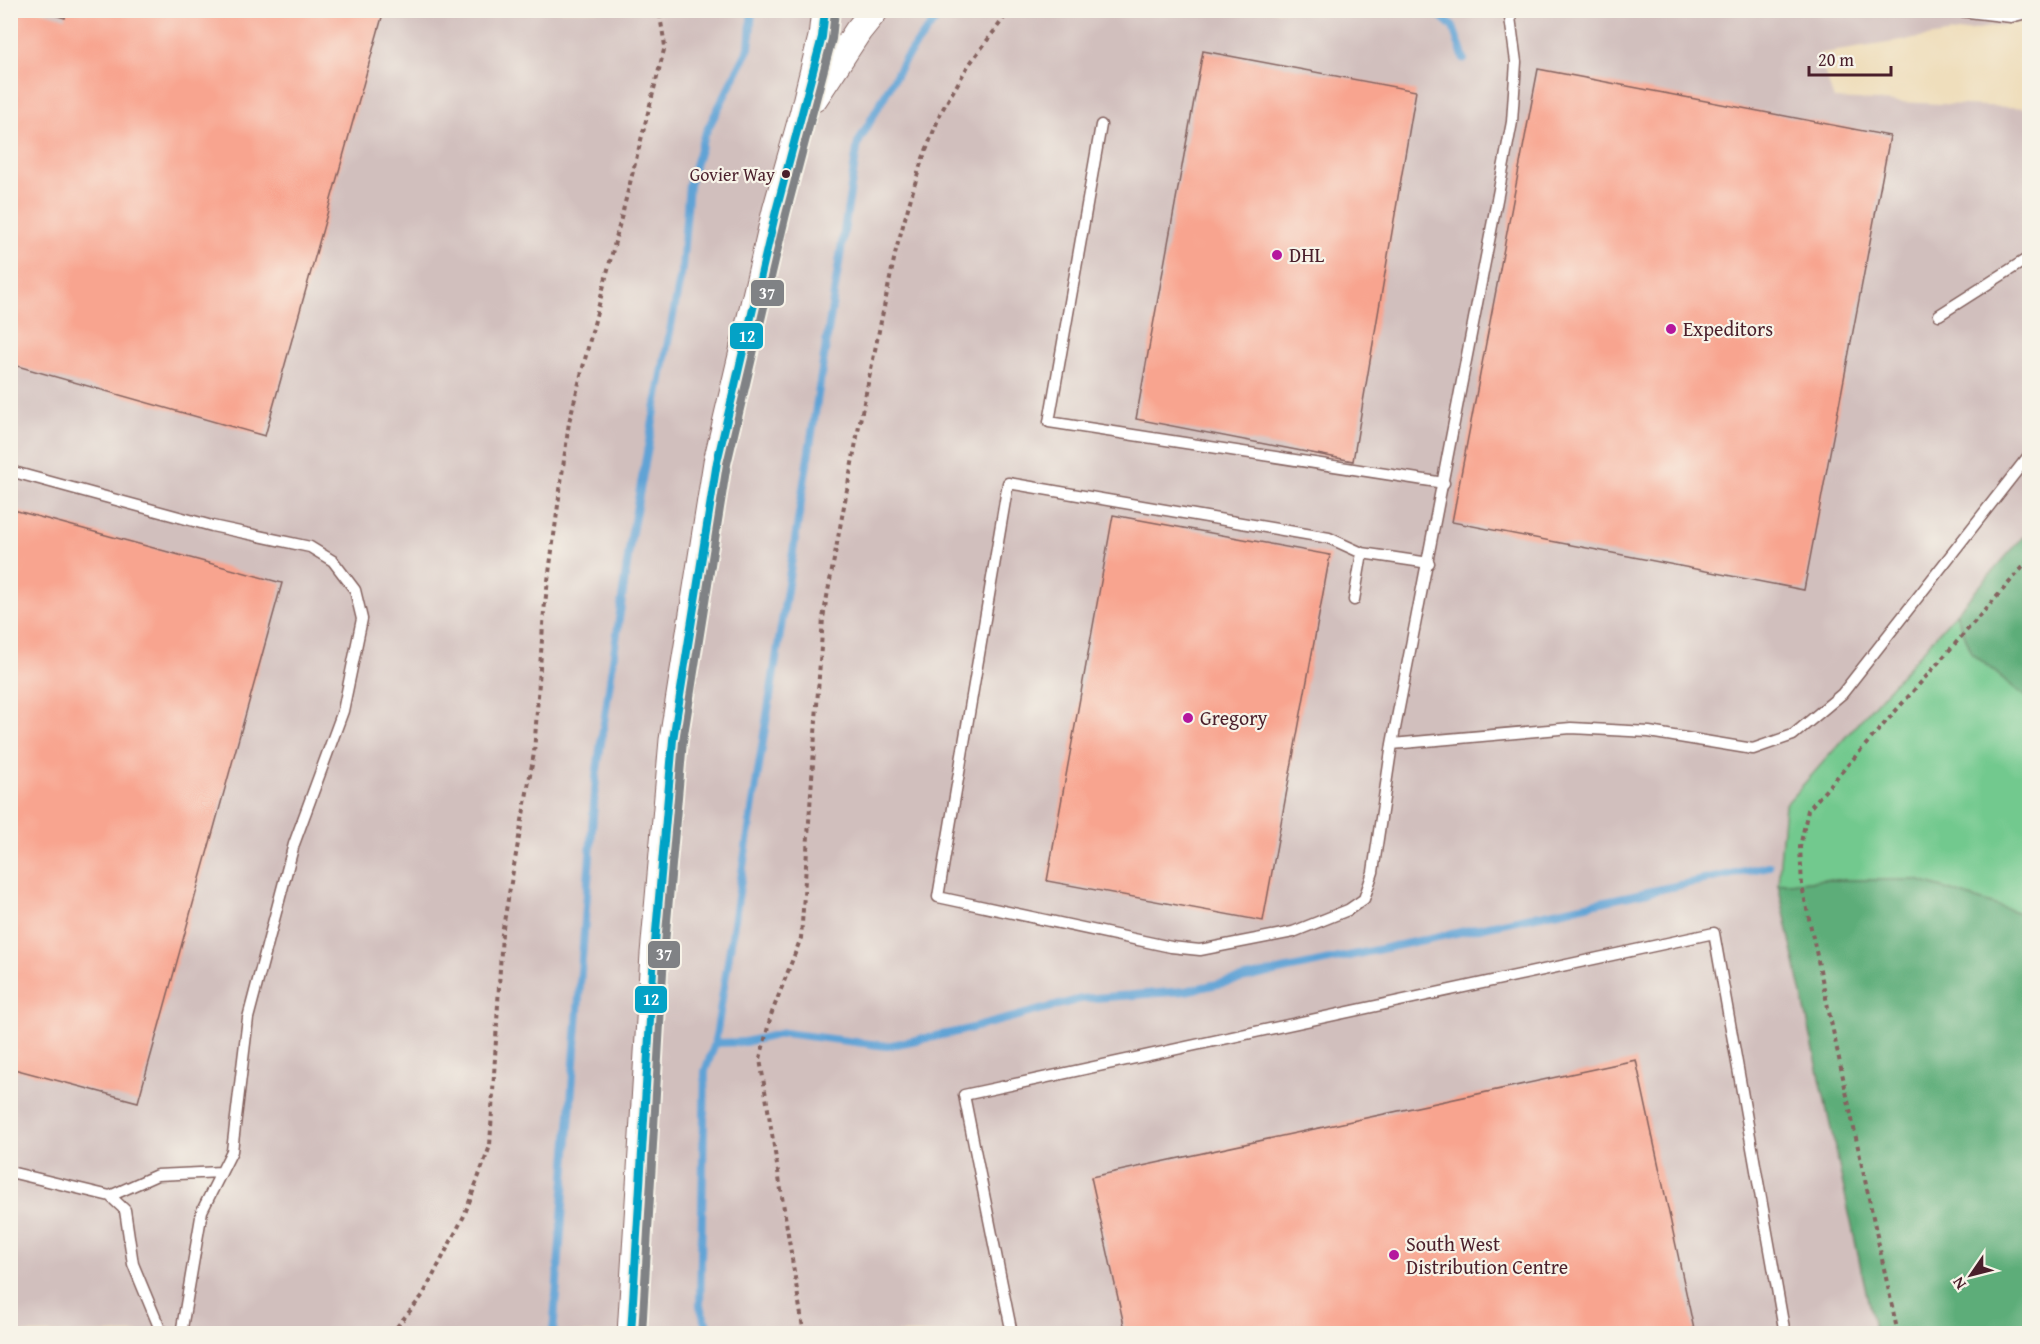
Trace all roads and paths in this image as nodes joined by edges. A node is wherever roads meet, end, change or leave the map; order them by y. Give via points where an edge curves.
1 (659, 10) edge
2 (825, 10) edge
3 (875, 10) edge
4 (1010, 10) edge
5 (1509, 10) edge
6 (1952, 10) edge
7 (2030, 12) edge
8 (803, 115) junction
9 (1101, 125) dead end
10 (2030, 257) edge
11 (1939, 315) dead end
12 (2030, 454) edge
13 (10, 471) edge
14 (1444, 483) junction
15 (1362, 553) junction
16 (2030, 559) edge
17 (1429, 563) junction
18 (1354, 600) dead end
19 (1392, 744) junction
20 (10, 1172) edge
21 (221, 1172) junction
22 (110, 1196) junction
23 (162, 1334) edge
24 (181, 1334) edge
25 (391, 1334) edge
26 (631, 1334) edge
27 (804, 1334) edge
28 (1012, 1334) edge
29 (1785, 1334) edge
30 (1898, 1334) edge

1 - 25 path via 665,46 569,422 544,611 534,753 502,933 490,1146 464,1216 423,1295
2 - 8 street
3 - 8 street
4 - 27 path via 968,66 941,112 920,166 896,249 823,618 801,938 771,1016 760,1059
5 - 14 lane via 1516,62 1512,122
6 - 7 lane via 2011,17
8 - 26 street via 776,211 717,462 674,740 654,954
9 - 14 lane via 1049,422
10 - 11 lane
12 - 19 lane via 1842,694 1793,735 1753,749 1649,732 1571,728
13 - 21 lane via 212,526 310,547 333,561 355,590 362,620 342,711 294,844 248,1018 232,1151
14 - 17 lane
15 - 17 lane
15 - 18 lane
15 - 19 lane via 1329,538 1008,483 938,897 1200,950 1293,932 1348,910 1364,898 1373,872
16 - 30 path via 1808,810 1800,847 1802,886
17 - 19 lane
20 - 22 lane
21 - 22 lane via 157,1175
21 - 24 lane via 202,1211
22 - 23 lane via 126,1210 133,1264
28 - 29 lane via 964,1095 1714,933

